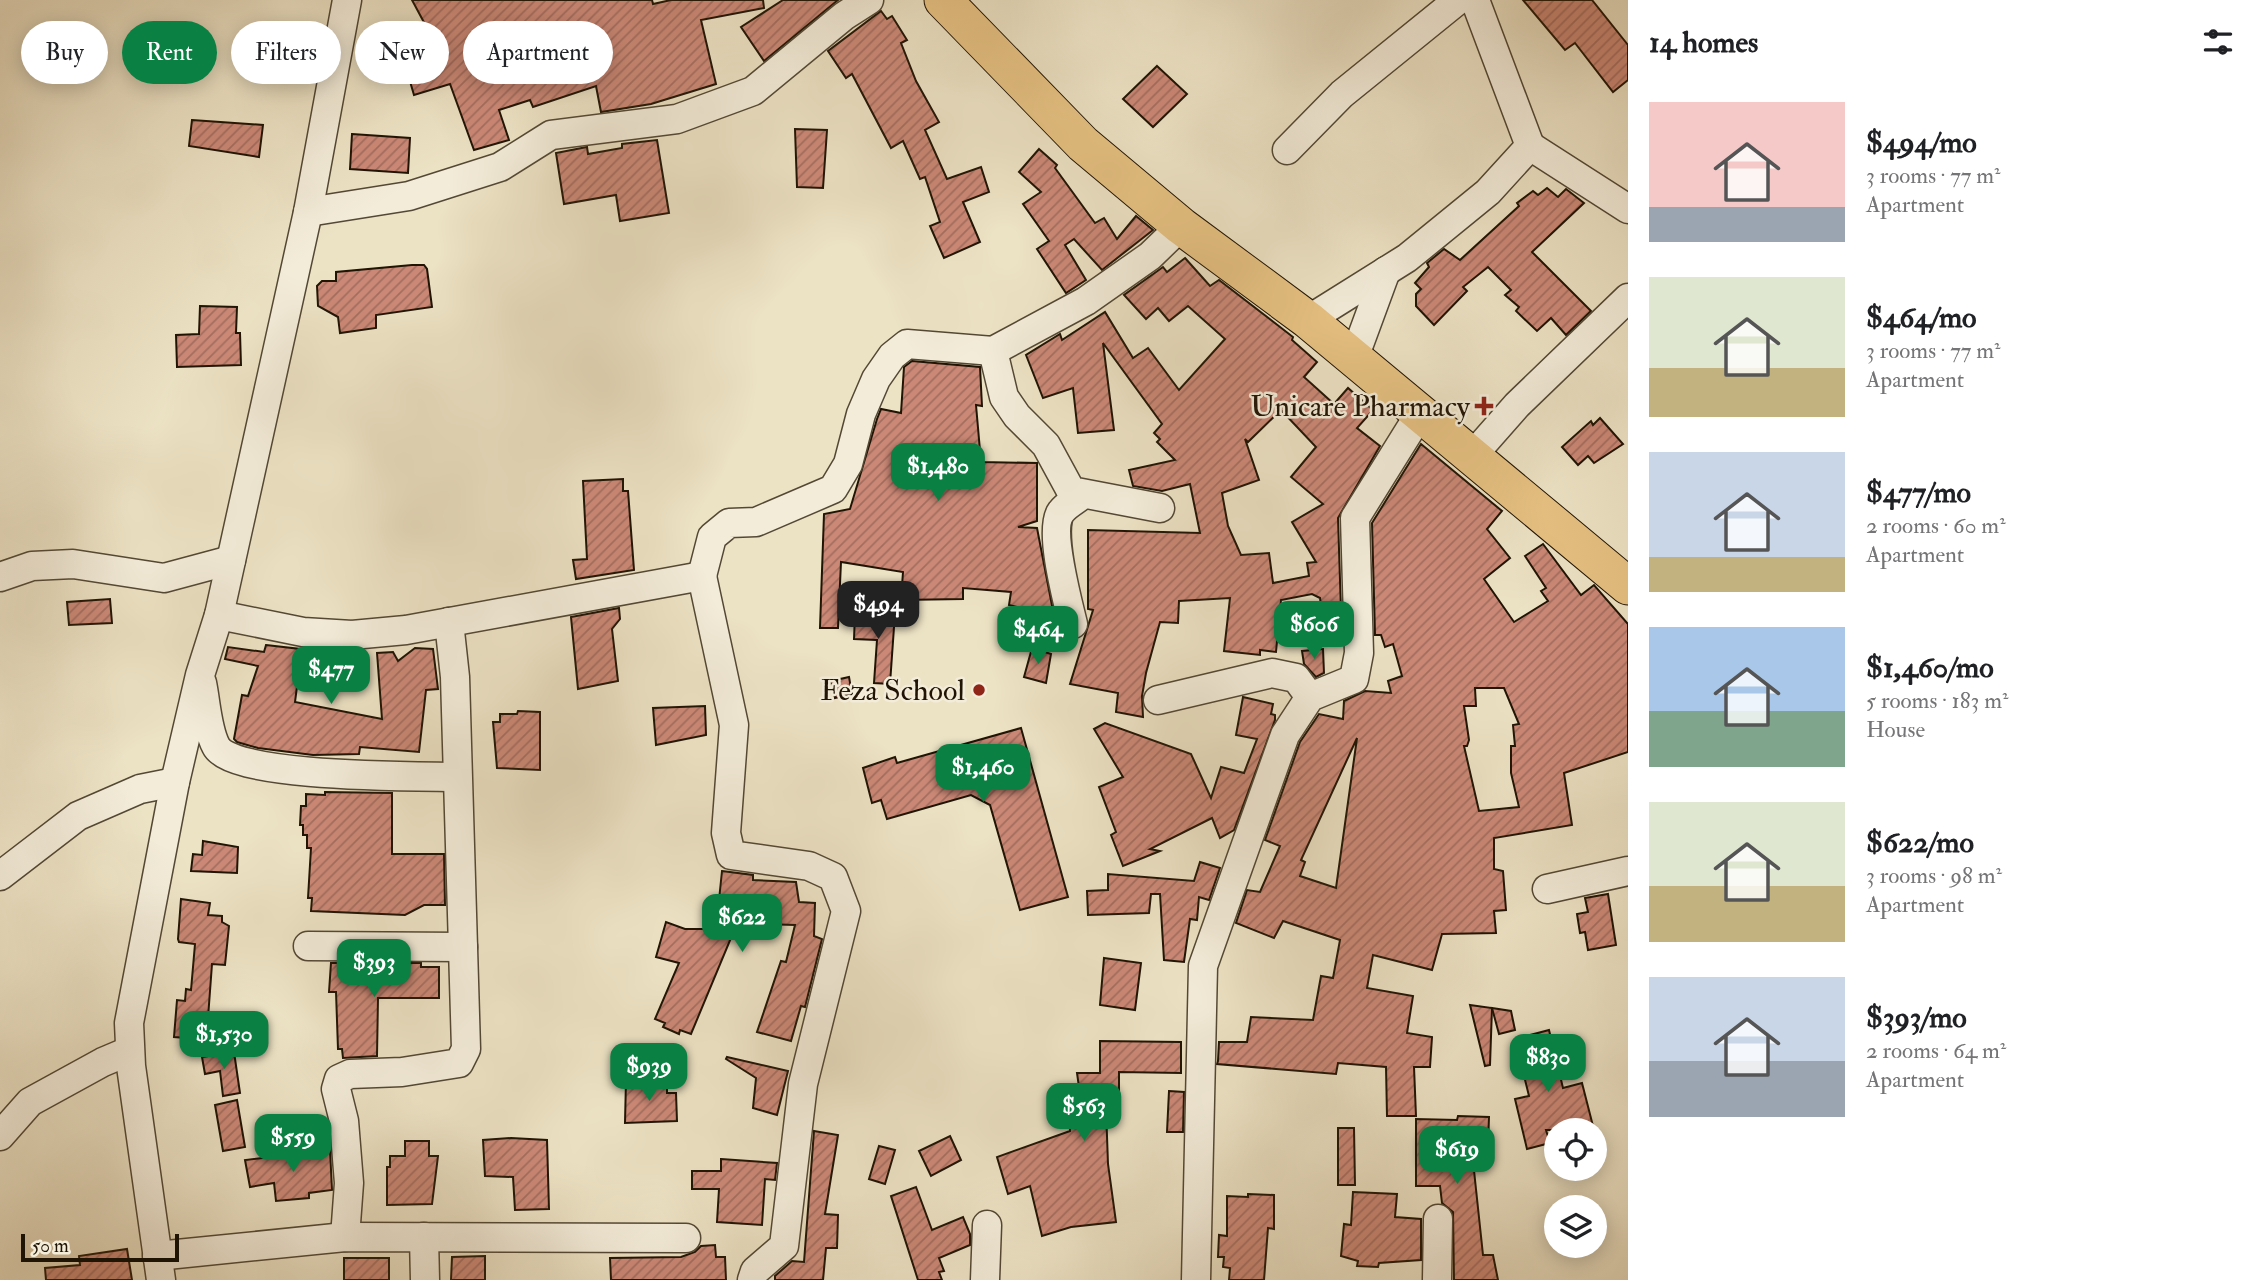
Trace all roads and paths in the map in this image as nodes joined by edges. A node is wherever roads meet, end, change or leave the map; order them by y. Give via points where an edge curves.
1 (346, 0) edge
2 (869, 0) edge
3 (944, 0) edge
4 (1458, 0) edge
5 (1475, 0) edge
6 (1531, 146) junction
7 (1287, 150) dead end
8 (1628, 209) edge
9 (307, 212) junction
10 (1181, 226) junction
11 (1386, 271) junction
12 (1628, 298) edge
13 (1308, 320) junction
14 (992, 351) junction
15 (1354, 358) junction
16 (1421, 412) junction
17 (1473, 454) junction
18 (1082, 495) junction
19 (1160, 508) dead end
20 (231, 560) junction
21 (702, 576) junction
22 (0, 577) edge
23 (1628, 586) edge
24 (219, 615) junction
25 (449, 622) junction
26 (1073, 624) dead end
27 (200, 675) junction
28 (1310, 696) junction
29 (1158, 700) dead end
30 (457, 778) junction
31 (175, 782) junction
32 (1628, 871) edge
33 (0, 876) edge
34 (1547, 889) dead end
35 (308, 946) dead end
36 (463, 947) junction
37 (129, 1051) junction
38 (0, 1136) edge
39 (1438, 1219) dead end
40 (987, 1225) dead end
41 (345, 1237) junction
42 (424, 1237) junction
43 (686, 1238) dead end
44 (159, 1268) edge
45 (425, 1280) edge
46 (752, 1280) edge
47 (985, 1280) edge
48 (1196, 1280) edge
49 (1437, 1280) edge

1 - 9 street
2 - 9 street via 753,91 677,119 551,135 500,167 409,196
3 - 10 main road via 1083,144
4 - 7 street via 1342,94
5 - 6 street
6 - 8 street
6 - 11 street via 1488,192
9 - 20 street
10 - 13 main road
10 - 14 street via 1150,256 1086,301
11 - 13 street
11 - 15 street
12 - 17 street
13 - 15 main road
14 - 18 street via 1004,397 1046,445 1071,491
14 - 21 street via 907,344 876,379 848,464 833,489 756,522 729,523 712,537
15 - 16 main road
16 - 17 main road
16 - 28 street via 1355,518 1359,653 1354,679
17 - 23 main road
18 - 19 street
18 - 26 street via 1061,512 1057,522 1060,570
20 - 22 street via 164,578 73,564 32,566
20 - 24 street
21 - 25 street
21 - 46 street via 734,725 726,833 731,855 809,866 833,877 846,911 803,1084 784,1245 755,1271
24 - 25 street via 303,632 352,635
24 - 27 street
25 - 30 street
27 - 30 street via 216,747 227,758 340,774
27 - 31 street
28 - 29 street via 1296,678 1272,673
28 - 48 street via 1285,735 1203,966
30 - 36 street
31 - 33 street via 140,789 78,816
31 - 37 street via 129,1023
32 - 34 street
35 - 36 street
36 - 41 street via 466,1049 459,1063 350,1074 339,1079 336,1089 344,1121 349,1183
37 - 38 street via 30,1102
37 - 44 street
39 - 49 street
40 - 47 street
41 - 42 street
41 - 44 street
42 - 43 street
42 - 45 street

